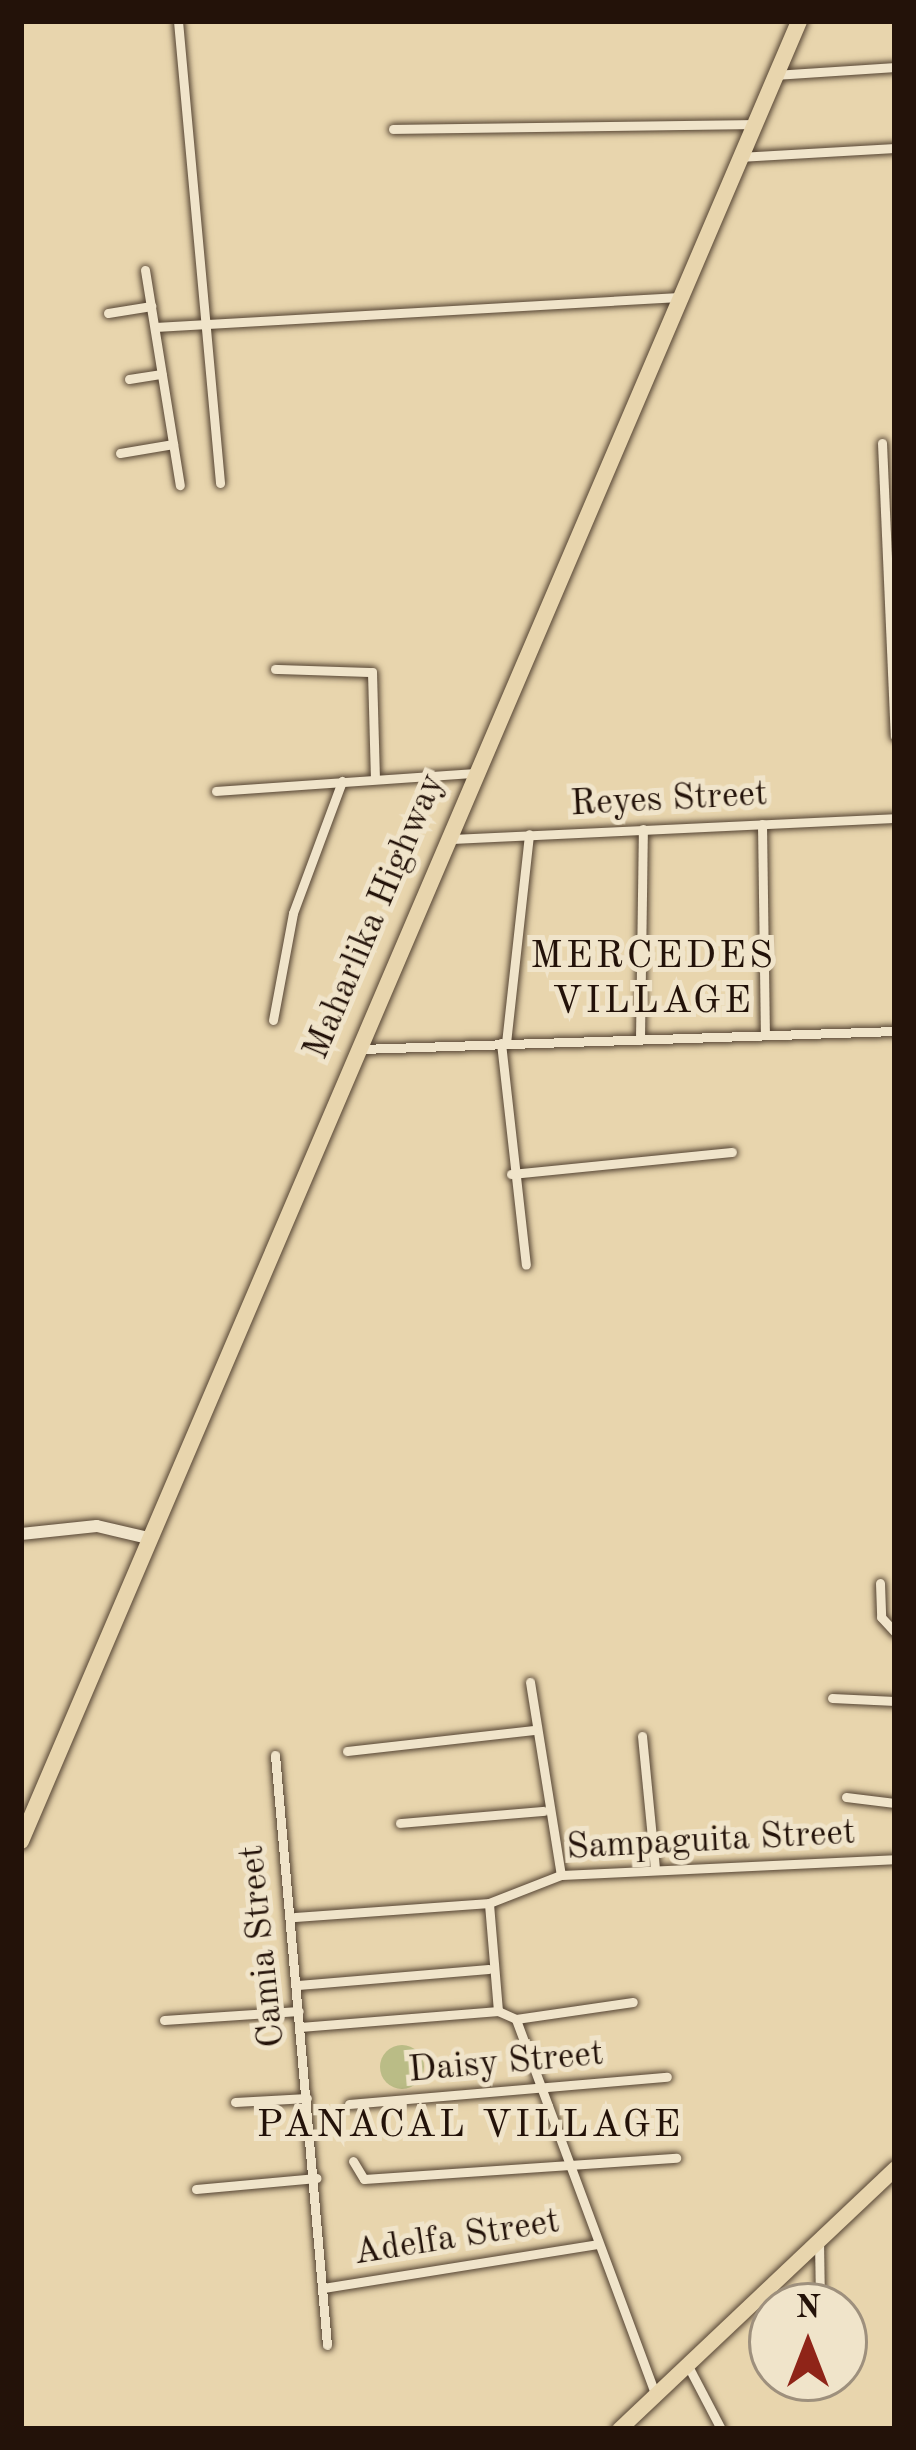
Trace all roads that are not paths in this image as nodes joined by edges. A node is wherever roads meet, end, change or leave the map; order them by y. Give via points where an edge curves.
1 (178, 21) edge
2 (799, 21) edge
3 (895, 68) edge
4 (775, 75) junction
5 (753, 124) junction
6 (394, 129) dead end
7 (895, 148) edge
8 (739, 157) junction
9 (146, 270) dead end
10 (679, 297) junction
11 (151, 306) junction
12 (108, 313) dead end
13 (200, 322) junction
14 (155, 327) junction
15 (162, 374) junction
16 (129, 380) dead end
17 (881, 442) dead end
18 (173, 443) junction
19 (120, 454) dead end
20 (895, 474) edge
21 (881, 475) junction
22 (220, 483) dead end
23 (180, 485) dead end
24 (890, 556) edge
25 (892, 631) edge
26 (275, 669) dead end
27 (895, 736) edge
28 (474, 773) junction
29 (375, 778) junction
30 (342, 781) junction
31 (216, 790) dead end
32 (895, 818) edge
33 (762, 824) junction
34 (643, 829) junction
35 (529, 834) junction
36 (446, 839) junction
37 (273, 1019) dead end
38 (895, 1031) edge
39 (765, 1033) junction
40 (640, 1038) junction
41 (504, 1043) junction
42 (356, 1049) junction
43 (732, 1152) dead end
44 (511, 1174) junction
45 (526, 1265) dead end
46 (21, 1534) edge
47 (148, 1538) junction
48 (880, 1583) dead end
49 (895, 1632) edge
50 (530, 1682) dead end
51 (832, 1698) dead end
52 (895, 1701) edge
53 (534, 1730) junction
54 (642, 1736) dead end
55 (347, 1750) dead end
56 (275, 1755) dead end
57 (846, 1797) dead end
58 (895, 1803) edge
59 (543, 1811) junction
60 (400, 1823) dead end
61 (21, 1841) edge
62 (895, 1859) edge
63 (655, 1869) junction
64 (561, 1875) junction
65 (489, 1903) junction
66 (296, 1917) junction
67 (488, 1969) junction
68 (298, 1985) junction
69 (633, 2002) dead end
70 (299, 2011) junction
71 (498, 2011) junction
72 (516, 2019) junction
73 (164, 2020) dead end
74 (300, 2027) junction
75 (667, 2077) dead end
76 (544, 2089) junction
77 (307, 2098) junction
78 (235, 2102) dead end
79 (349, 2104) dead end
80 (676, 2158) dead end
81 (353, 2162) dead end
82 (574, 2164) junction
83 (895, 2168) edge
84 (316, 2178) junction
85 (196, 2188) dead end
86 (819, 2240) junction
87 (598, 2244) junction
88 (820, 2282) edge
89 (323, 2288) junction
90 (327, 2345) dead end
91 (687, 2364) junction
92 (656, 2396) junction
93 (619, 2429) edge
94 (721, 2429) edge

1 - 13 street via 200,187
2 - 4 highway, Maharlika Highway
3 - 4 street
4 - 5 highway, Maharlika Highway
5 - 6 street
5 - 8 highway, Maharlika Highway
7 - 8 street
8 - 10 highway, Maharlika Highway
9 - 11 street
10 - 13 street
10 - 28 highway, Maharlika Highway
11 - 12 street
11 - 14 street
13 - 14 street
13 - 22 street
14 - 15 street
15 - 16 street
15 - 18 street
17 - 21 street
18 - 19 street
18 - 23 street
20 - 21 street
21 - 24 street
24 - 25 street
25 - 27 street
26 - 29 street via 372,672
28 - 29 street
28 - 36 highway, Maharlika Highway
29 - 30 street
30 - 31 street
30 - 37 street via 293,913
32 - 33 street, Reyes Street
33 - 34 street, Reyes Street
33 - 39 street
34 - 35 street, Reyes Street
34 - 40 street
35 - 36 street, Reyes Street
35 - 41 street
36 - 42 highway, Maharlika Highway
38 - 39 street
39 - 40 street
40 - 41 street
41 - 42 street
41 - 44 street
42 - 47 highway, Maharlika Highway
43 - 44 street
44 - 45 street
46 - 47 street via 97,1526
47 - 61 highway, Maharlika Highway
48 - 49 street via 883,1625
50 - 53 street
51 - 52 street
53 - 55 street
53 - 59 street
54 - 63 street
56 - 66 street, Camia Street via 282,1881
57 - 58 street
59 - 60 street
59 - 64 street
62 - 63 street, Sampaguita Street
63 - 64 street, Sampaguita Street
64 - 65 street, Sampaguita Street
65 - 66 street, Sampaguita Street
65 - 67 street
66 - 68 street, Camia Street
67 - 68 street
67 - 71 street
68 - 70 street, Camia Street
69 - 72 street
70 - 73 street
70 - 74 street, Camia Street
71 - 72 street
71 - 74 street
72 - 76 street
74 - 77 street, Camia Street
75 - 76 street, Daisy Street
76 - 79 street, Daisy Street
76 - 82 street
77 - 78 street
77 - 84 street, Camia Street
80 - 82 street
81 - 82 street via 355,2177
82 - 87 street
83 - 86 main road
84 - 85 street
84 - 89 street, Camia Street
86 - 88 street
86 - 91 main road
87 - 89 street, Adelfa Street
87 - 92 street
89 - 90 street, Camia Street
91 - 92 main road
91 - 94 street
92 - 93 main road

